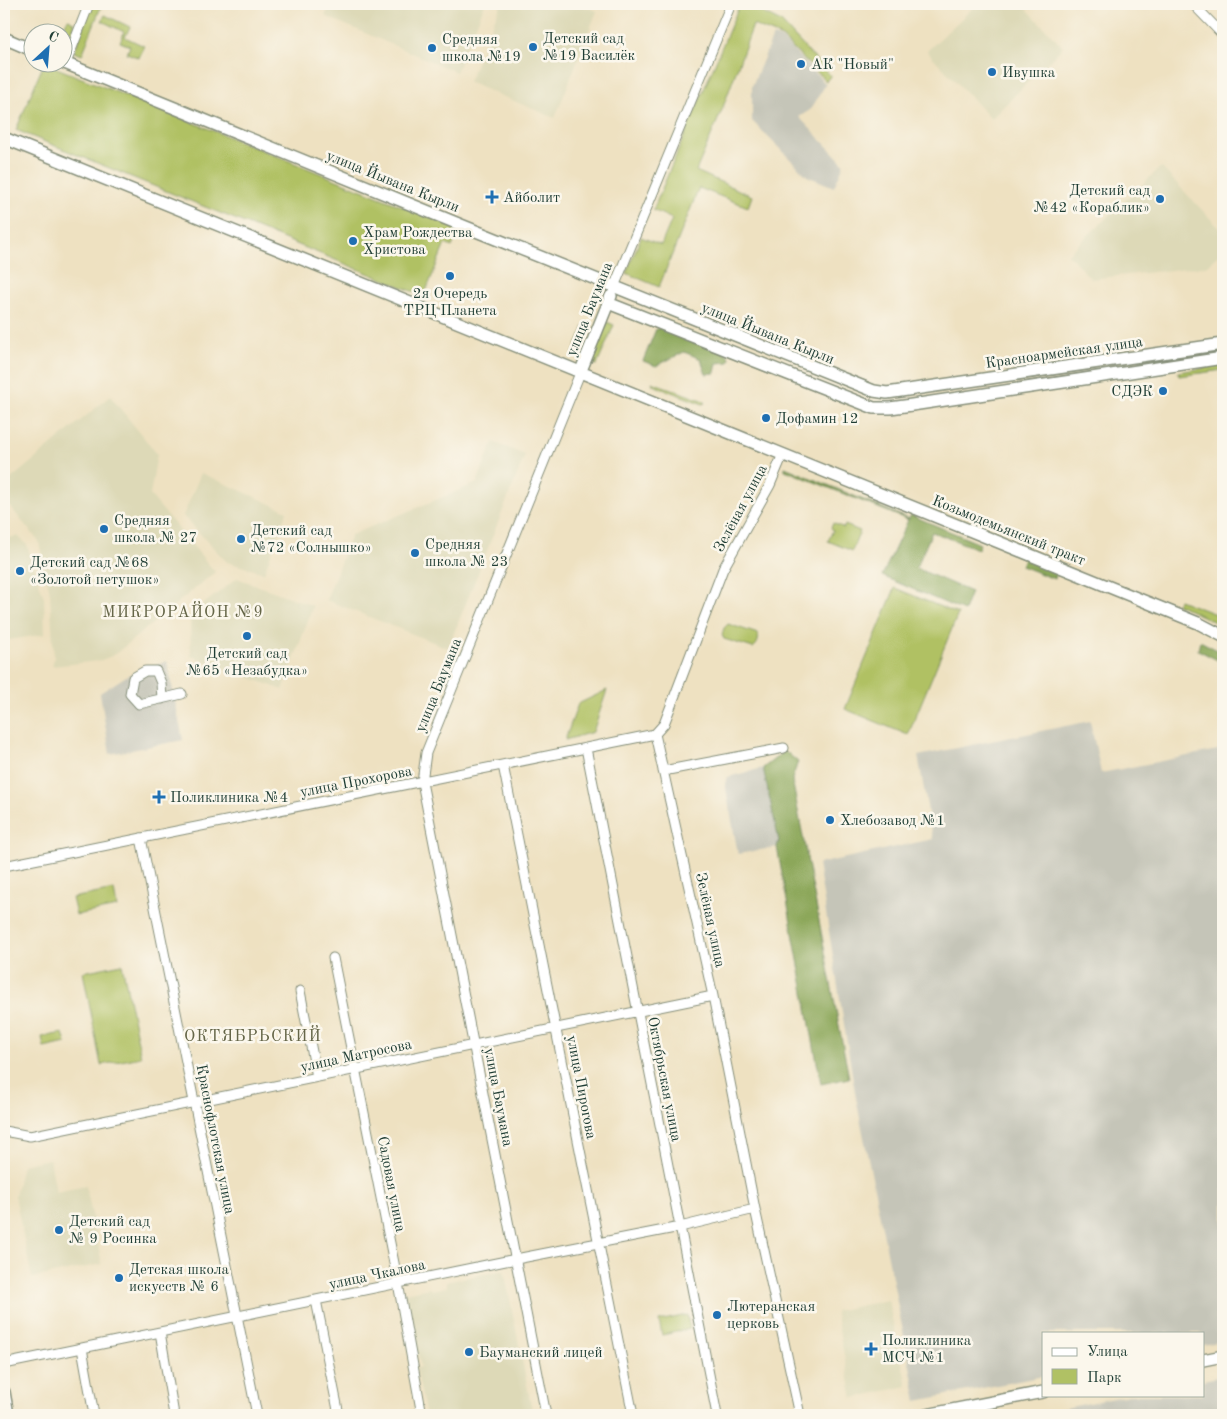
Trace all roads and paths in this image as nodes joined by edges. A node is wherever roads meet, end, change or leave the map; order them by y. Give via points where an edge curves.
1 (89, 4) edge
2 (731, 4) edge
3 (1193, 4) edge
4 (1223, 36) edge
5 (4, 38) edge
6 (72, 43) edge
7 (22, 46) edge
8 (72, 65) edge
9 (4, 138) edge
10 (614, 287) junction
11 (608, 302) junction
12 (736, 336) junction
13 (1223, 344) edge
14 (730, 350) junction
15 (1223, 358) edge
16 (1095, 362) junction
17 (1056, 368) junction
18 (580, 373) junction
19 (1098, 377) junction
20 (1058, 383) junction
21 (910, 390) junction
22 (912, 405) junction
23 (783, 454) junction
24 (1223, 636) edge
25 (182, 694) dead end
26 (162, 699) dead end
27 (655, 734) junction
28 (586, 748) junction
29 (784, 748) dead end
30 (503, 765) junction
31 (663, 771) junction
32 (422, 782) junction
33 (141, 838) junction
34 (4, 866) edge
35 (333, 958) dead end
36 (300, 992) dead end
37 (713, 996) junction
38 (638, 1011) junction
39 (556, 1028) junction
40 (474, 1045) junction
41 (355, 1069) junction
42 (318, 1077) junction
43 (194, 1102) junction
44 (4, 1132) edge
45 (755, 1209) junction
46 (680, 1227) junction
47 (599, 1242) junction
48 (516, 1259) junction
49 (398, 1284) junction
50 (316, 1300) junction
51 (237, 1316) junction
52 (160, 1332) junction
53 (82, 1348) junction
54 (1223, 1356) edge
55 (1204, 1360) edge
56 (4, 1364) edge
57 (4, 1392) edge
58 (1042, 1392) edge
59 (8, 1415) edge
60 (94, 1415) edge
61 (174, 1415) edge
62 (257, 1415) edge
63 (339, 1415) edge
64 (422, 1415) edge
65 (546, 1415) edge
66 (634, 1415) edge
67 (717, 1415) edge
68 (800, 1415) edge
69 (926, 1415) edge

1 - 6 street
2 - 10 street, улица Баумана
3 - 4 street
5 - 7 main road
8 - 10 main road, улица Йывана Кырли
9 - 18 main road
10 - 11 main road, улица Баумана
10 - 12 main road, улица Йывана Кырли
11 - 14 main road, улица Йывана Кырли
11 - 18 main road, улица Баумана
12 - 14 main road
12 - 21 main road, улица Йывана Кырли via 874,391
13 - 16 main road, Красноармейская улица
14 - 22 main road, улица Йывана Кырли via 869,406
15 - 19 main road, Красноармейская улица
16 - 17 main road, Красноармейская улица
16 - 19 main road
17 - 20 main road
17 - 21 main road, Красноармейская улица
18 - 23 main road
18 - 32 street, улица Баумана via 426,753
19 - 20 main road, Красноармейская улица
20 - 22 main road, Красноармейская улица
21 - 22 main road
23 - 24 main road, Козьмодемьянский тракт via 1184,617
23 - 27 street, Зелёная улица via 770,485 723,569 664,724
25 - 26 street
27 - 28 street, улица Прохорова
27 - 31 street, Зелёная улица
28 - 30 street, улица Прохорова
28 - 38 street, Октябрьская улица
29 - 31 street
30 - 32 street, улица Прохорова
30 - 39 street, улица Пирогова
31 - 37 street, Зелёная улица
32 - 33 street, улица Прохорова
32 - 40 street, улица Баумана
33 - 34 street, улица Прохорова
33 - 43 street, Краснофлотская улица
35 - 41 street, Садовая улица
36 - 42 street
37 - 38 street, улица Матросова
37 - 45 street, Зелёная улица
38 - 39 street, улица Матросова
38 - 46 street, Октябрьская улица
39 - 40 street, улица Матросова
39 - 47 street, улица Пирогова
40 - 41 street, улица Матросова
40 - 48 street, улица Баумана
41 - 42 street, улица Матросова
41 - 49 street, Садовая улица
42 - 43 street, улица Матросова
43 - 44 street, улица Матросова via 30,1136
43 - 51 street, Краснофлотская улица
45 - 46 street, улица Чкалова
45 - 68 street, Зелёная улица
46 - 47 street, улица Чкалова
46 - 67 street, Октябрьская улица
47 - 48 street, улица Чкалова
47 - 66 street, улица Пирогова
48 - 49 street, улица Чкалова
48 - 65 street, улица Баумана
49 - 50 street, улица Чкалова
49 - 64 street, Садовая улица
50 - 51 street, улица Чкалова
50 - 63 street
51 - 52 street, улица Чкалова
51 - 62 street, Краснофлотская улица
52 - 53 street, улица Чкалова
52 - 61 street
53 - 56 street, улица Чкалова
53 - 60 street
54 - 55 main road
57 - 59 main road
58 - 69 main road

